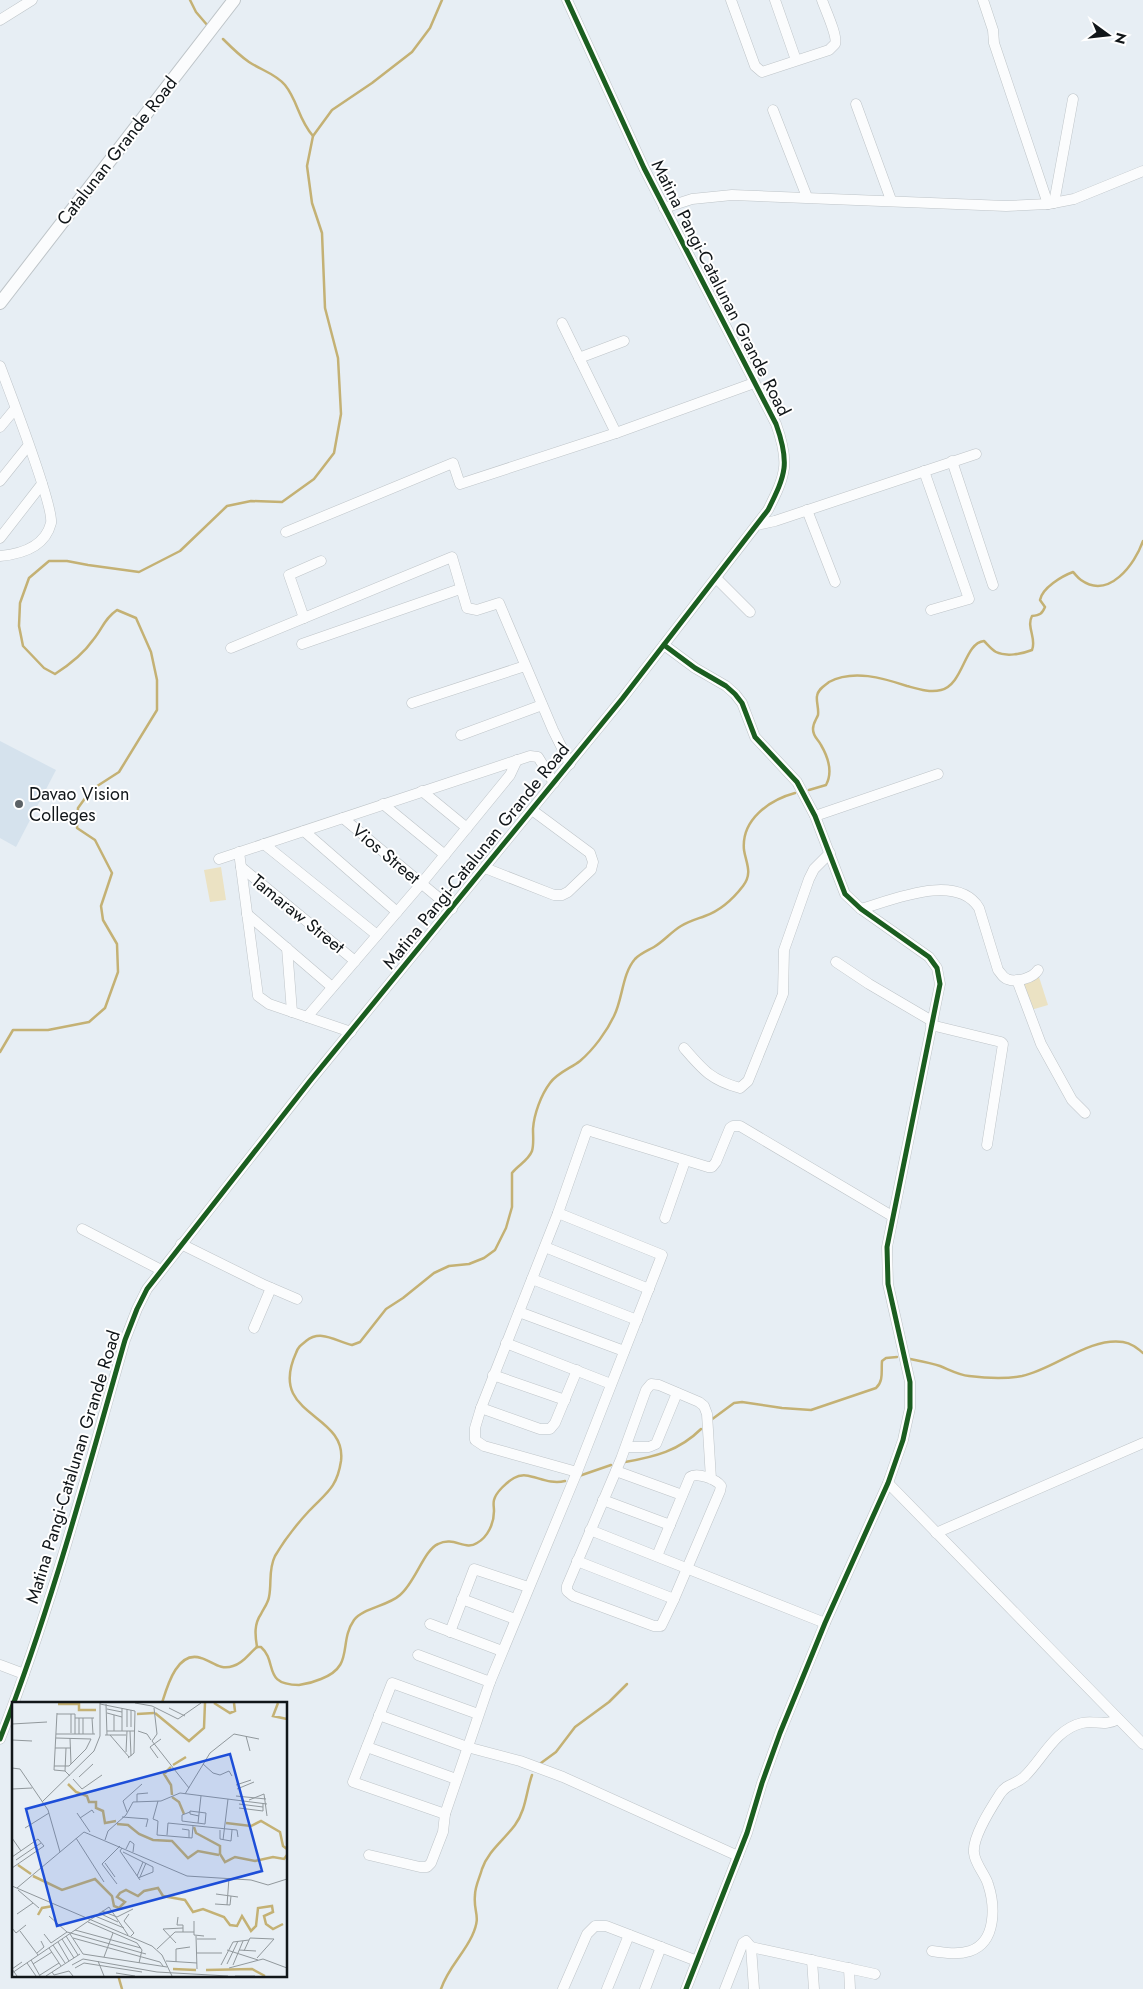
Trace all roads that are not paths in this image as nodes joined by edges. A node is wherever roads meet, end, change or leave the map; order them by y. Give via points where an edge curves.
1 (32, 0) edge
2 (234, 0) edge
3 (567, 0) edge
4 (731, 0) edge
5 (775, 0) edge
6 (822, 0) edge
7 (983, 0) edge
8 (0, 20) edge
9 (796, 60) junction
10 (1073, 99) dead end
11 (856, 104) dead end
12 (772, 110) dead end
13 (1143, 171) edge
14 (807, 197) junction
15 (891, 200) junction
16 (1051, 203) junction
17 (664, 208) junction
18 (0, 303) edge
19 (562, 323) dead end
20 (624, 342) dead end
21 (579, 358) junction
22 (1, 370) edge
23 (754, 383) junction
24 (15, 409) junction
25 (0, 427) edge
26 (616, 433) junction
27 (28, 446) junction
28 (976, 454) dead end
29 (952, 462) junction
30 (924, 471) junction
31 (0, 481) edge
32 (42, 484) junction
33 (807, 510) junction
34 (757, 525) junction
35 (286, 532) dead end
36 (0, 538) edge
37 (0, 556) edge
38 (321, 561) dead end
39 (716, 578) junction
40 (835, 582) dead end
41 (993, 585) dead end
42 (460, 589) junction
43 (931, 610) dead end
44 (750, 612) dead end
45 (304, 618) junction
46 (302, 644) dead end
47 (664, 645) junction
48 (232, 648) dead end
49 (524, 666) junction
50 (412, 703) dead end
51 (542, 705) junction
52 (461, 735) dead end
53 (517, 760) junction
54 (570, 764) junction
55 (938, 774) dead end
56 (554, 783) junction
57 (422, 791) junction
58 (384, 804) junction
59 (532, 810) junction
60 (815, 816) junction
61 (343, 818) junction
62 (466, 828) junction
63 (304, 830) junction
64 (264, 844) junction
65 (239, 852) junction
66 (830, 854) junction
67 (444, 855) junction
68 (219, 859) dead end
69 (241, 868) junction
70 (485, 868) junction
71 (421, 884) junction
72 (452, 909) junction
73 (861, 909) junction
74 (397, 912) junction
75 (247, 914) junction
76 (377, 935) junction
77 (287, 948) junction
78 (355, 961) junction
79 (836, 962) dead end
80 (1038, 970) dead end
81 (1017, 980) junction
82 (332, 987) junction
83 (292, 1012) junction
84 (307, 1017) junction
85 (932, 1023) junction
86 (350, 1032) junction
87 (684, 1048) dead end
88 (1085, 1113) dead end
89 (986, 1145) dead end
90 (685, 1161) junction
91 (558, 1213) junction
92 (892, 1216) junction
93 (665, 1218) dead end
94 (82, 1228) dead end
95 (180, 1244) junction
96 (545, 1247) junction
97 (162, 1270) junction
98 (532, 1279) junction
99 (271, 1288) junction
100 (649, 1288) junction
101 (297, 1299) dead end
102 (519, 1312) junction
103 (637, 1320) junction
104 (254, 1328) dead end
105 (506, 1343) junction
106 (624, 1351) junction
107 (577, 1370) junction
108 (493, 1375) junction
109 (611, 1384) junction
110 (677, 1393) junction
111 (565, 1400) junction
112 (481, 1408) junction
113 (1143, 1443) edge
114 (626, 1447) junction
115 (616, 1471) junction
116 (577, 1472) junction
117 (711, 1479) junction
118 (888, 1483) junction
119 (682, 1495) junction
120 (603, 1500) junction
121 (670, 1525) junction
122 (590, 1530) junction
123 (936, 1533) junction
124 (657, 1556) junction
125 (577, 1561) junction
126 (687, 1569) junction
127 (528, 1587) junction
128 (674, 1599) junction
129 (462, 1600) junction
130 (515, 1619) junction
131 (825, 1623) junction
132 (430, 1624) dead end
133 (450, 1632) junction
134 (502, 1651) junction
135 (418, 1655) dead end
136 (0, 1665) edge
137 (24, 1674) junction
138 (490, 1682) junction
139 (13, 1702) edge
140 (12, 1705) edge
141 (478, 1714) junction
142 (379, 1715) junction
143 (1118, 1719) junction
144 (1, 1733) edge
145 (1143, 1744) edge
146 (467, 1747) junction
147 (367, 1748) junction
148 (456, 1780) junction
149 (445, 1814) junction
150 (369, 1855) dead end
151 (738, 1856) junction
152 (629, 1934) junction
153 (661, 1947) junction
154 (751, 1947) junction
155 (932, 1951) dead end
156 (812, 1960) junction
157 (697, 1961) junction
158 (849, 1968) junction
159 (876, 1974) dead end
160 (563, 1989) edge
161 (607, 1989) edge
162 (645, 1989) edge
163 (686, 1989) edge
164 (725, 1989) edge
165 (754, 1989) edge
166 (814, 1989) edge
167 (850, 1989) edge

1 - 8 street
2 - 18 main road, Catalunan Grande Road
3 - 17 street, Matina Pangi-Catalunan Grande Road
4 - 9 street via 759,71
5 - 9 street
6 - 9 street via 834,44 829,50
7 - 16 street via 994,43
10 - 16 street
11 - 15 street
12 - 14 street
13 - 16 street via 1074,199
14 - 15 street
14 - 17 street via 732,194 692,199
15 - 16 street via 1006,206
17 - 23 street, Matina Pangi-Catalunan Grande Road
19 - 21 street
20 - 21 street
21 - 26 street
22 - 24 street
23 - 26 street
23 - 34 street, Matina Pangi-Catalunan Grande Road via 776,424 785,456 780,486
24 - 25 street
24 - 27 street
26 - 35 street via 460,484 453,463
27 - 31 street
27 - 32 street
28 - 29 street
29 - 30 street
29 - 41 street
30 - 33 street
30 - 43 street via 969,599
32 - 36 street
32 - 37 street via 51,519 47,532 28,550
33 - 34 street
33 - 40 street
34 - 39 street, Matina Pangi-Catalunan Grande Road
38 - 45 street via 289,575
39 - 44 street
39 - 47 street, Matina Pangi-Catalunan Grande Road
42 - 45 street via 452,557
42 - 46 street
42 - 49 street via 469,610 499,604
45 - 48 street
47 - 54 street, Matina Pangi-Catalunan Grande Road
47 - 60 street via 735,694 742,703 754,737 797,782
49 - 50 street
49 - 51 street
51 - 52 street
51 - 54 street
53 - 56 street via 538,757
53 - 57 street
53 - 62 street via 510,775
54 - 56 street, Matina Pangi-Catalunan Grande Road
55 - 60 street
56 - 59 street, Matina Pangi-Catalunan Grande Road
57 - 58 street
57 - 62 street
58 - 61 street
58 - 67 street
59 - 70 street, Matina Pangi-Catalunan Grande Road
59 - 70 street via 590,853 591,870 568,892 554,895
60 - 66 street
61 - 63 street
61 - 71 street, Vios Street
62 - 67 street
63 - 64 street
63 - 74 street
64 - 65 street
64 - 76 street
65 - 68 street
65 - 69 street
66 - 73 street via 845,894
66 - 87 street via 814,869 809,879 784,950 783,994 748,1080 740,1088 719,1080 704,1072
67 - 71 street
69 - 75 street
69 - 78 street, Tamaraw Street
70 - 72 street, Matina Pangi-Catalunan Grande Road
71 - 72 street, Vios Street
71 - 74 street
72 - 86 street, Matina Pangi-Catalunan Grande Road
73 - 81 street via 933,890 967,895 979,908 998,970 1007,979
73 - 85 street via 934,963 940,984
74 - 76 street
75 - 77 street
75 - 83 street via 261,999
76 - 78 street
77 - 82 street
77 - 83 street
78 - 82 street
79 - 85 street
80 - 81 street via 1033,976
81 - 88 street via 1041,1044 1072,1100
82 - 84 street
83 - 84 street
84 - 86 street
85 - 89 street via 1003,1044
85 - 92 street
86 - 95 street, Matina Pangi-Catalunan Grande Road
90 - 91 street via 587,1130
90 - 92 street via 712,1167 730,1128 740,1126
90 - 93 street
91 - 96 street
91 - 100 street via 662,1255
92 - 118 street via 887,1247 888,1284 910,1382 910,1408
94 - 97 street
95 - 97 street, Matina Pangi-Catalunan Grande Road
95 - 99 street
96 - 98 street
96 - 100 street
97 - 137 street, Matina Pangi-Catalunan Grande Road via 147,1289 132,1322
98 - 102 street
98 - 103 street
99 - 101 street
99 - 104 street
100 - 103 street
102 - 105 street
102 - 106 street
103 - 106 street
105 - 107 street
105 - 108 street
106 - 109 street
107 - 109 street
107 - 111 street
108 - 111 street
108 - 112 street
109 - 116 street
110 - 114 street via 656,1444
110 - 114 street via 655,1384 648,1386
110 - 117 street via 699,1402 706,1410
111 - 112 street via 553,1426 546,1430
112 - 116 street via 474,1435 479,1443
113 - 123 street
114 - 115 street
115 - 119 street
115 - 120 street
116 - 127 street
117 - 119 street via 692,1475
117 - 126 street via 721,1488
118 - 123 street
118 - 131 street
119 - 121 street
120 - 121 street
120 - 122 street
121 - 124 street
122 - 124 street
122 - 125 street
123 - 143 street
124 - 126 street
125 - 128 street
125 - 128 street via 566,1589 573,1596 658,1627
126 - 128 street
126 - 131 street
127 - 129 street via 474,1569
127 - 130 street
129 - 130 street
129 - 133 street
130 - 134 street
131 - 151 street via 770,1759
132 - 133 street
133 - 134 street
134 - 138 street
135 - 138 street
136 - 137 street
137 - 139 street, Matina Pangi-Catalunan Grande Road
138 - 141 street
140 - 144 street, Matina Pangi-Catalunan Grande Road
141 - 142 street via 392,1683
141 - 146 street
142 - 146 street
142 - 147 street
143 - 145 street
143 - 155 street via 1107,1724 1087,1722 1071,1728 1049,1747 1025,1776 1005,1787 986,1817 974,1846 974,1854 992,1900 989,1931 979,1946 971,1951
146 - 148 street
146 - 151 street via 520,1761 562,1777
147 - 148 street
147 - 149 street via 354,1782
148 - 149 street
149 - 150 street via 441,1837 427,1866
151 - 157 street
152 - 153 street
152 - 160 street via 606,1926 595,1926 587,1934
152 - 161 street
153 - 157 street
153 - 162 street
154 - 156 street
154 - 164 street via 748,1941 743,1943
154 - 165 street
156 - 158 street
156 - 166 street
157 - 163 street
158 - 159 street
158 - 167 street

